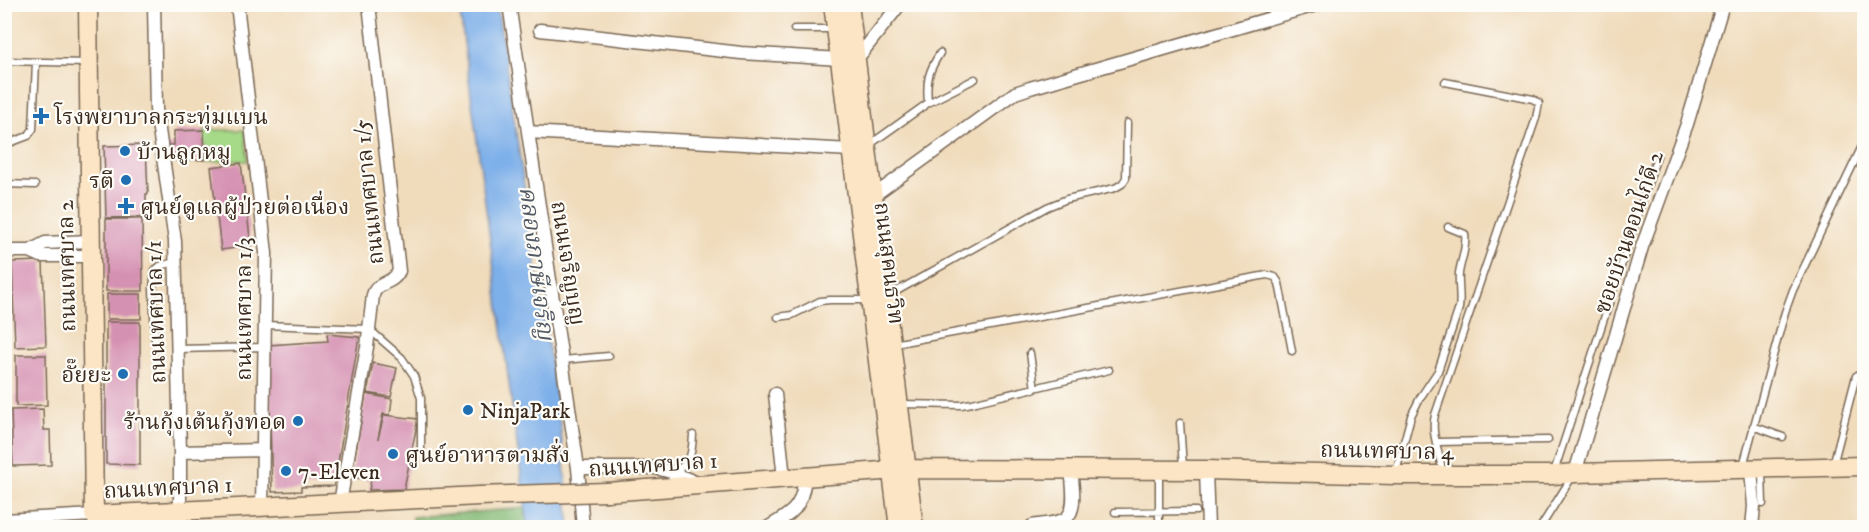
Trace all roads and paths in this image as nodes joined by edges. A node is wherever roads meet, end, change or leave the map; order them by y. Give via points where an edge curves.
1 (88, 4) edge
2 (154, 4) edge
3 (237, 4) edge
4 (369, 4) edge
5 (509, 4) edge
6 (833, 4) edge
7 (849, 4) edge
8 (900, 4) edge
9 (1319, 4) edge
10 (1724, 4) edge
11 (795, 29) dead end
12 (836, 29) junction
13 (540, 30) dead end
14 (940, 53) dead end
15 (848, 59) junction
16 (4, 61) edge
17 (36, 62) junction
18 (88, 63) junction
19 (975, 79) dead end
20 (1445, 82) dead end
21 (928, 103) junction
22 (1127, 123) dead end
23 (528, 132) junction
24 (1864, 142) edge
25 (4, 146) edge
26 (859, 149) junction
27 (1657, 156) dead end
28 (4, 184) edge
29 (35, 185) dead end
30 (873, 196) junction
31 (1448, 227) dead end
32 (90, 248) junction
33 (4, 251) edge
34 (175, 261) junction
35 (878, 298) junction
36 (778, 317) dead end
37 (265, 325) junction
38 (369, 329) junction
39 (155, 340) dead end
40 (892, 344) junction
41 (264, 347) junction
42 (178, 349) junction
43 (1292, 351) dead end
44 (1030, 353) dead end
45 (609, 356) dead end
46 (562, 360) junction
47 (1108, 370) dead end
48 (1864, 371) edge
49 (1035, 388) junction
50 (775, 394) dead end
51 (892, 404) junction
52 (1180, 423) dead end
53 (1753, 426) junction
54 (693, 435) dead end
55 (1783, 437) dead end
56 (1548, 440) dead end
57 (1437, 442) junction
58 (421, 449) dead end
59 (263, 450) junction
60 (180, 452) junction
61 (1864, 466) edge
62 (1832, 467) junction
63 (578, 468) junction
64 (900, 469) junction
65 (1071, 469) junction
66 (1159, 470) junction
67 (1183, 470) junction
68 (1206, 470) junction
69 (1752, 470) junction
70 (671, 472) junction
71 (1575, 473) junction
72 (1395, 475) junction
73 (1442, 475) junction
74 (1553, 475) junction
75 (805, 477) junction
76 (784, 478) junction
77 (701, 485) junction
78 (340, 503) junction
79 (1763, 504) dead end
80 (262, 507) junction
81 (1159, 511) junction
82 (1196, 511) dead end
83 (1115, 512) dead end
84 (181, 519) edge
85 (4, 520) edge
86 (94, 521) edge
87 (1032, 526) dead end
88 (583, 528) edge
89 (767, 528) edge
90 (899, 528) edge
91 (914, 528) edge
92 (1159, 528) edge
93 (1208, 528) edge
94 (1540, 528) edge
95 (1752, 528) edge

1 - 18 street, ถนนเทศบาล 2
2 - 34 street, ถนนเทศบาล 1/1 via 156,109
3 - 37 street, ถนนเทศบาล 1/3 via 266,253
4 - 38 street, ถนนเทศบาล 1/5 via 399,271 389,283 375,288
5 - 23 street, ถนนเจริญบุญ
6 - 12 street, ถนนสุคนธวิท
7 - 15 street, ถนนสุคนธวิท
8 - 15 street
9 - 30 street via 1016,93
10 - 71 street, ซอยบัานดอนไก่ดี 2 via 1687,124 1642,247
11 - 12 lane
12 - 15 street, ถนนสุคนธวิท
13 - 15 street via 741,53
14 - 21 lane via 927,78
15 - 26 street, ถนนสุคนธวิท
16 - 17 lane
17 - 18 lane
17 - 25 lane via 33,129
18 - 32 street, ถนนเทศบาล 2
19 - 21 lane
20 - 57 lane via 1539,103 1435,415 1433,431
21 - 26 lane
22 - 35 lane via 1126,178 1122,184 1047,207
23 - 26 street
23 - 46 street, ถนนเจริญบุญ
24 - 53 lane via 1793,290
26 - 30 street, ถนนสุคนธวิท
26 - 35 street, ถนนสุคนธวิท
27 - 74 lane
28 - 29 lane
30 - 35 street, ถนนสุคนธวิท
31 - 72 lane via 1465,234 1459,309 1438,371 1411,416
32 - 33 street via 45,243 30,251
32 - 86 street, ถนนเทศบาล 2
34 - 39 lane via 155,270
34 - 42 street, ถนนเทศบาล 1/1
35 - 36 lane via 820,301 792,315
35 - 40 street, ถนนสุคนธวิท
35 - 51 street, ถนนสุคนธวิท
37 - 38 lane
37 - 41 street, ถนนเทศบาล 1/3
38 - 58 lane via 402,358 414,376 421,398
38 - 78 street, ถนนเทศบาล 1/5
40 - 43 lane via 1267,275 1280,283
40 - 51 street, ถนนสุคนธวิท
41 - 42 lane
41 - 59 street, ถนนเทศบาล 1/3
42 - 60 street, ถนนเทศบาล 1/1
44 - 49 lane
45 - 46 lane
46 - 63 street, ถนนเจริญบุญ
47 - 49 lane
48 - 62 lane via 1856,376
49 - 51 lane via 961,405
50 - 76 street
51 - 64 street, ถนนสุคนธวิท
52 - 67 lane
53 - 55 lane
53 - 69 lane
54 - 70 lane via 688,461
56 - 57 lane
57 - 73 lane
59 - 60 street
59 - 80 street, ถนนเทศบาล 1/3
60 - 84 street, ถนนเทศบาล 1/1
61 - 62 street, ถนนเทศบาล 4
62 - 69 street, ถนนเทศบาล 4
63 - 70 street via 644,467
63 - 88 street, ถนนเจริญบุญ
64 - 65 street, ถนนเทศบาล 4
64 - 75 street, ถนนเทศบาล 1
64 - 90 street, ถนนสุคนธวิท
64 - 91 street, ถนนสุคนธวิท
65 - 66 street, ถนนเทศบาล 4
65 - 87 street via 1074,493 1068,517
66 - 67 street, ถนนเทศบาล 4
66 - 81 lane
67 - 68 street, ถนนเทศบาล 4
68 - 72 street, ถนนเทศบาล 4
68 - 93 street
69 - 71 street, ถนนเทศบาล 4
69 - 79 lane
69 - 95 street
70 - 77 street
71 - 74 street, ถนนเทศบาล 4
71 - 94 lane
72 - 73 street, ถนนเทศบาล 4
73 - 74 street, ถนนเทศบาล 4
75 - 76 street, ถนนเทศบาล 1
75 - 89 street via 804,491 794,512
76 - 77 street, ถนนเทศบาล 1
77 - 78 street, ถนนเทศบาล 1, bridge
78 - 80 street, ถนนเทศบาล 1
80 - 84 street, ถนนเทศบาล 1
81 - 82 lane
81 - 83 lane
81 - 92 lane
84 - 86 street, ถนนเทศบาล 1
85 - 86 street, ถนนเทศบาล 1

